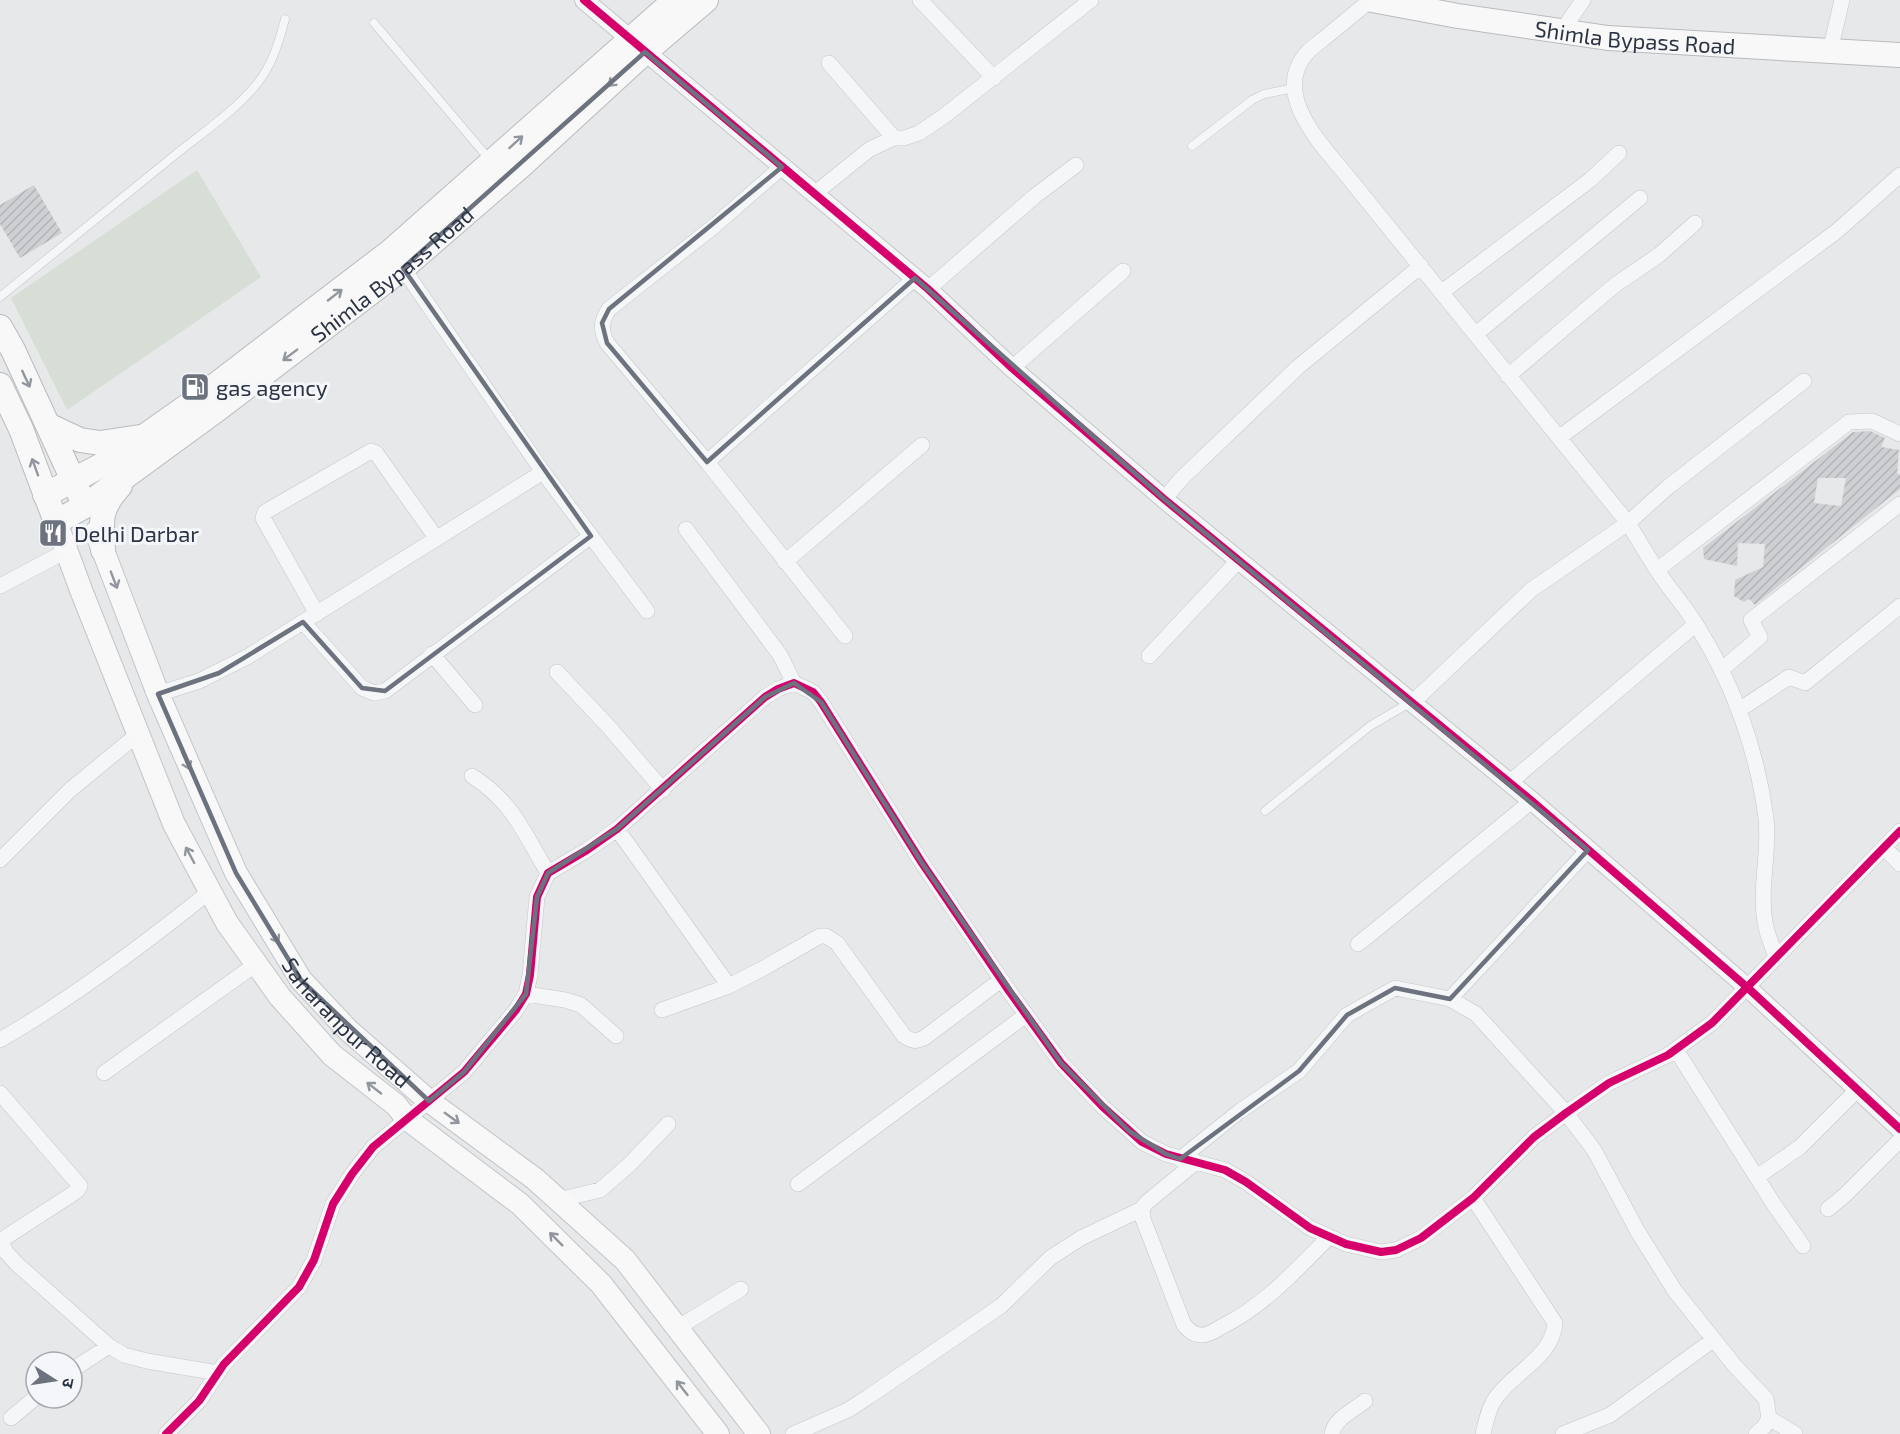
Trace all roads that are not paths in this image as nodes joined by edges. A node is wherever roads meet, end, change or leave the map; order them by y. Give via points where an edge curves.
1 (584, 0) edge
2 (675, 0) edge
3 (706, 0) edge
4 (920, 0) edge
5 (1091, 0) edge
6 (1372, 0) edge
7 (1583, 0) edge
8 (1842, 0) edge
9 (285, 19) dead end
10 (375, 23) dead end
11 (1562, 31) junction
12 (638, 45) junction
13 (1830, 51) junction
14 (1900, 55) edge
15 (829, 63) dead end
16 (994, 78) junction
17 (1294, 88) junction
18 (894, 138) junction
19 (1192, 146) dead end
20 (1620, 153) dead end
21 (492, 164) junction
22 (1076, 165) dead end
23 (782, 167) junction
24 (1900, 175) edge
25 (814, 194) junction
26 (1640, 198) dead end
27 (1695, 223) dead end
28 (397, 260) junction
29 (1421, 266) junction
30 (1123, 271) dead end
31 (922, 283) junction
32 (1442, 292) junction
33 (0, 297) edge
34 (0, 327) edge
35 (1476, 334) junction
36 (1012, 368) junction
37 (1508, 376) junction
38 (1804, 381) dead end
39 (0, 385) edge
40 (48, 425) junction
41 (1900, 434) edge
42 (145, 436) junction
43 (1560, 437) junction
44 (922, 445) dead end
45 (707, 462) junction
46 (136, 468) junction
47 (543, 472) junction
48 (74, 481) junction
49 (45, 495) junction
50 (1164, 499) junction
51 (1900, 504) edge
52 (85, 506) junction
53 (56, 522) junction
54 (1628, 523) junction
55 (686, 529) dead end
56 (591, 536) junction
57 (437, 539) junction
58 (103, 550) junction
59 (66, 551) junction
60 (1239, 560) junction
61 (785, 562) junction
62 (1657, 570) junction
63 (0, 586) edge
64 (1900, 606) edge
65 (647, 611) dead end
66 (317, 614) junction
67 (303, 622) junction
68 (1696, 624) junction
69 (845, 636) dead end
70 (432, 654) junction
71 (1149, 656) dead end
72 (1721, 670) junction
73 (557, 672) dead end
74 (794, 683) junction
75 (158, 694) junction
76 (1413, 702) junction
77 (475, 705) dead end
78 (1739, 710) junction
79 (138, 734) junction
80 (472, 776) dead end
81 (1509, 783) junction
82 (663, 790) junction
83 (1532, 801) junction
84 (1265, 811) dead end
85 (617, 829) junction
86 (1900, 831) edge
87 (1884, 846) junction
88 (1588, 850) junction
89 (0, 860) edge
90 (1900, 864) edge
91 (548, 873) junction
92 (209, 892) junction
93 (1358, 944) dead end
94 (1776, 957) junction
95 (256, 964) junction
96 (1001, 980) junction
97 (729, 986) junction
98 (1748, 988) junction
99 (526, 994) junction
100 (1450, 999) junction
101 (662, 1010) dead end
102 (1026, 1016) junction
103 (616, 1036) dead end
104 (0, 1040) edge
105 (1676, 1050) junction
106 (104, 1073) dead end
107 (1858, 1089) junction
108 (0, 1093) edge
109 (429, 1101) junction
110 (1566, 1113) junction
111 (407, 1119) junction
112 (668, 1124) dead end
113 (1900, 1129) edge
114 (1900, 1140) edge
115 (1188, 1161) junction
116 (1757, 1177) junction
117 (798, 1184) dead end
118 (1473, 1198) junction
119 (558, 1200) junction
120 (1142, 1209) junction
121 (1828, 1209) dead end
122 (1329, 1237) junction
123 (1, 1241) edge
124 (1803, 1246) dead end
125 (741, 1290) dead end
126 (677, 1328) junction
127 (1713, 1340) junction
128 (109, 1346) junction
129 (84, 1362) edge
130 (218, 1372) junction
131 (1365, 1401) dead end
132 (24, 1407) edge
133 (11, 1418) dead end
134 (1769, 1418) junction
135 (166, 1434) edge
136 (718, 1434) edge
137 (759, 1434) edge
138 (793, 1434) edge
139 (1332, 1434) edge
140 (1484, 1434) edge
141 (1563, 1434) edge
142 (1756, 1434) edge
143 (1795, 1434) edge

1 - 12 street
2 - 12 highway, Shimla Bypass Road
3 - 12 highway, Shimla Bypass Road
4 - 16 street
5 - 16 street
6 - 11 highway, Shimla Bypass Road
6 - 17 street via 1307,52 1296,68
7 - 11 street
8 - 13 street
9 - 33 lane via 266,72 244,98
10 - 21 lane
11 - 13 highway, Shimla Bypass Road via 1608,38
21 -> 12 highway, Shimla Bypass Road
12 - 23 street
12 -> 28 highway, Shimla Bypass Road via 522,165
13 - 14 highway, Shimla Bypass Road
15 - 18 street
16 - 18 street via 919,133
17 - 19 lane via 1252,100
17 - 29 street via 1299,108 1311,129
18 - 25 street via 870,149
20 - 32 street
21 - 28 highway, Shimla Bypass Road
22 - 31 street
23 - 25 street
23 - 45 street via 609,309 602,323 607,343
24 - 43 street via 1837,231
25 - 31 street
26 - 35 street
27 - 37 street
42 -> 28 highway, Shimla Bypass Road
28 -> 46 highway, Shimla Bypass Road via 224,405
28 - 47 street
29 - 32 street
29 - 50 street via 1299,367
30 - 36 street
31 - 36 street
31 - 45 street
32 - 35 street
34 -> 40 highway
35 - 37 street
36 - 50 street
37 - 43 street
38 - 54 street
49 -> 39 highway
40 - 42 highway via 80,440 100,443
40 - 48 highway
41 - 62 street via 1872,421 1849,422
42 - 48 highway, Shimla Bypass Road
43 - 54 street
44 - 61 street
45 - 61 street
46 - 52 highway, Shimla Bypass Road
46 - 58 highway via 107,500 101,528
47 - 56 street
47 - 57 street
48 - 49 highway, Shimla Bypass Road
48 - 52 highway
49 - 53 highway
50 - 60 street
51 - 72 street via 1751,620 1760,637
52 - 53 highway, Shimla Bypass Road
52 - 58 main road, Saharanpur Road
53 - 59 main road, Saharanpur Road
54 - 62 street
54 - 76 street via 1531,590
55 - 74 street via 780,656
56 - 65 street
56 - 70 street
57 - 66 street
57 - 66 street via 371,451 265,512 263,518
58 -> 75 main road, Saharanpur Road
59 - 63 street
59 - 79 main road, Saharanpur Road
60 - 71 street
60 - 76 street
61 - 69 street
62 - 68 street
64 - 78 street via 1805,683 1789,677
66 - 67 street
67 - 70 street via 358,685 370,692 389,688
67 - 75 street via 219,673
68 - 72 street
68 - 81 street
70 - 77 street
72 - 78 street
73 - 82 street
74 - 82 street via 765,697
74 - 96 street via 813,692 821,702
75 -> 109 main road, Saharanpur Road via 236,873 301,981 348,1030
76 - 81 street
76 - 84 lane via 1370,726
78 - 94 street via 1766,817 1764,904 1766,927
79 - 89 street via 70,790
92 -> 79 main road, Saharanpur Road via 174,824
80 - 91 street via 508,806
81 - 83 street
82 - 85 street
83 - 88 street
83 - 93 street
85 - 91 street
85 - 97 street
86 - 87 street
87 - 90 street
87 - 94 street
88 - 98 street
88 - 100 street
91 - 99 street via 537,897
92 - 95 main road, Saharanpur Road
92 - 104 street via 54,1009
94 - 98 street
95 - 106 street
111 -> 95 main road, Saharanpur Road via 396,1105 332,1055
96 - 97 street via 918,1041 904,1036 837,943 826,936 819,936
96 - 102 street
97 - 101 street
98 - 105 street via 1712,1023
98 - 107 street
99 - 103 street via 581,1005
99 - 109 street via 464,1072
100 - 110 street via 1476,1014
100 - 115 street via 1395,988 1347,1015 1299,1071 1240,1111
102 - 115 street via 1061,1063 1103,1107 1143,1142
102 - 117 street
105 - 110 street via 1610,1083
105 - 116 street
107 - 113 street
107 - 116 street via 1800,1147
108 - 123 street via 80,1186
109 - 111 street
109 -> 119 main road, Saharanpur Road
110 - 118 street via 1534,1137
110 - 127 street via 1594,1150 1675,1291
111 - 130 street via 373,1146 352,1174 333,1204 314,1260 299,1287
136 -> 111 main road, Saharanpur Road via 601,1284 520,1203
112 - 119 street via 600,1190
114 - 121 street
115 - 120 street
115 - 122 street via 1225,1170
116 - 124 street
118 - 122 street via 1421,1238 1396,1250 1381,1251
118 - 140 street via 1555,1323 1548,1345 1496,1398
119 - 126 main road, Saharanpur Road via 625,1260
120 - 122 street via 1184,1325 1199,1335 1250,1311
120 - 138 street via 1081,1238 1050,1258 1001,1306 848,1410
123 - 128 street via 17,1264
125 - 126 street
126 - 137 main road, Saharanpur Road
127 - 134 street via 1766,1399
127 - 141 street via 1610,1415
128 - 129 street
128 - 130 street via 134,1358
130 - 135 street via 199,1401
131 - 139 street via 1337,1422
132 - 133 street
134 - 142 street
134 - 143 street

